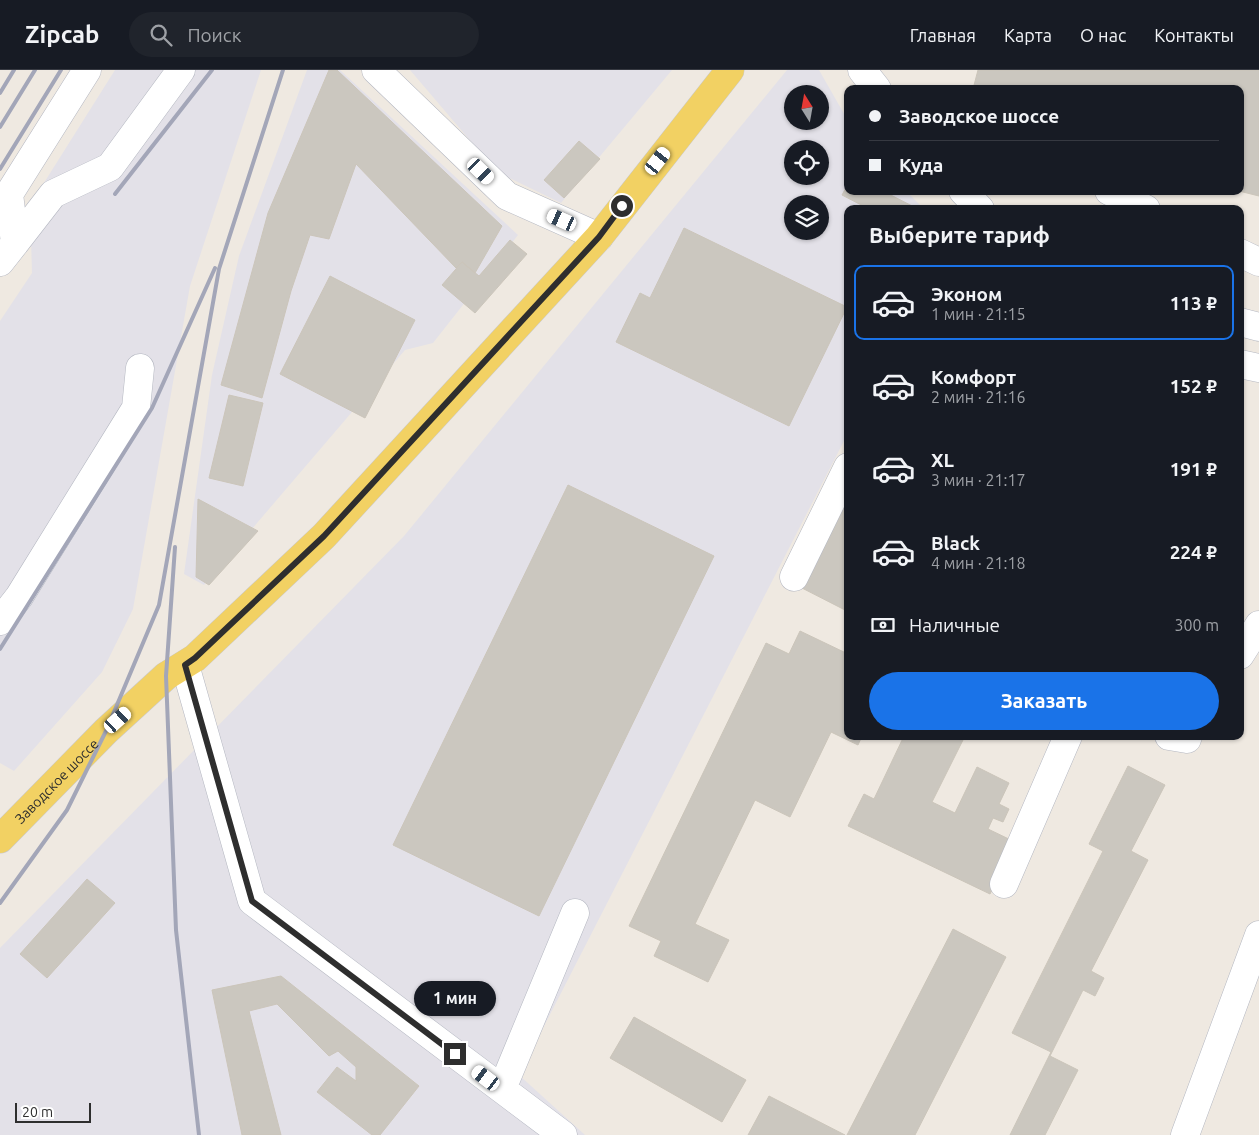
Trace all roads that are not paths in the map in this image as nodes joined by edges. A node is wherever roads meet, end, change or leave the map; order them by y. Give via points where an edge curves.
1 (87, 70) edge
2 (181, 70) edge
3 (376, 70) edge
4 (730, 70) edge
5 (862, 70) edge
6 (874, 85) edge
7 (967, 195) edge
8 (1117, 195) edge
9 (976, 205) edge
10 (1138, 205) edge
11 (599, 237) junction
12 (8, 253) edge
13 (1244, 256) edge
14 (1259, 262) edge
15 (1244, 323) edge
16 (1259, 327) edge
17 (1244, 365) edge
18 (140, 368) dead end
19 (1259, 368) edge
20 (844, 475) edge
21 (794, 576) dead end
22 (0, 621) edge
23 (1259, 625) edge
24 (1244, 649) edge
25 (185, 665) junction
26 (1066, 740) edge
27 (0, 839) edge
28 (1004, 884) dead end
29 (575, 913) dead end
30 (1259, 935) edge
31 (502, 1089) junction
32 (563, 1135) edge
33 (1185, 1135) edge

1 - 12 lane via 9,194
2 - 12 lane via 110,166 53,194
3 - 11 lane via 507,196
4 - 11 main road, Заводское шоссе
5 - 6 lane
7 - 9 lane
8 - 10 lane
11 - 25 main road, Заводское шоссе via 324,536
13 - 14 lane
15 - 16 lane
17 - 19 lane
18 - 22 lane via 136,408
20 - 21 lane
23 - 24 lane
25 - 27 main road, Заводское шоссе via 166,676 106,730
25 - 31 lane via 252,901
26 - 28 lane
29 - 31 lane
30 - 33 lane
31 - 32 lane

